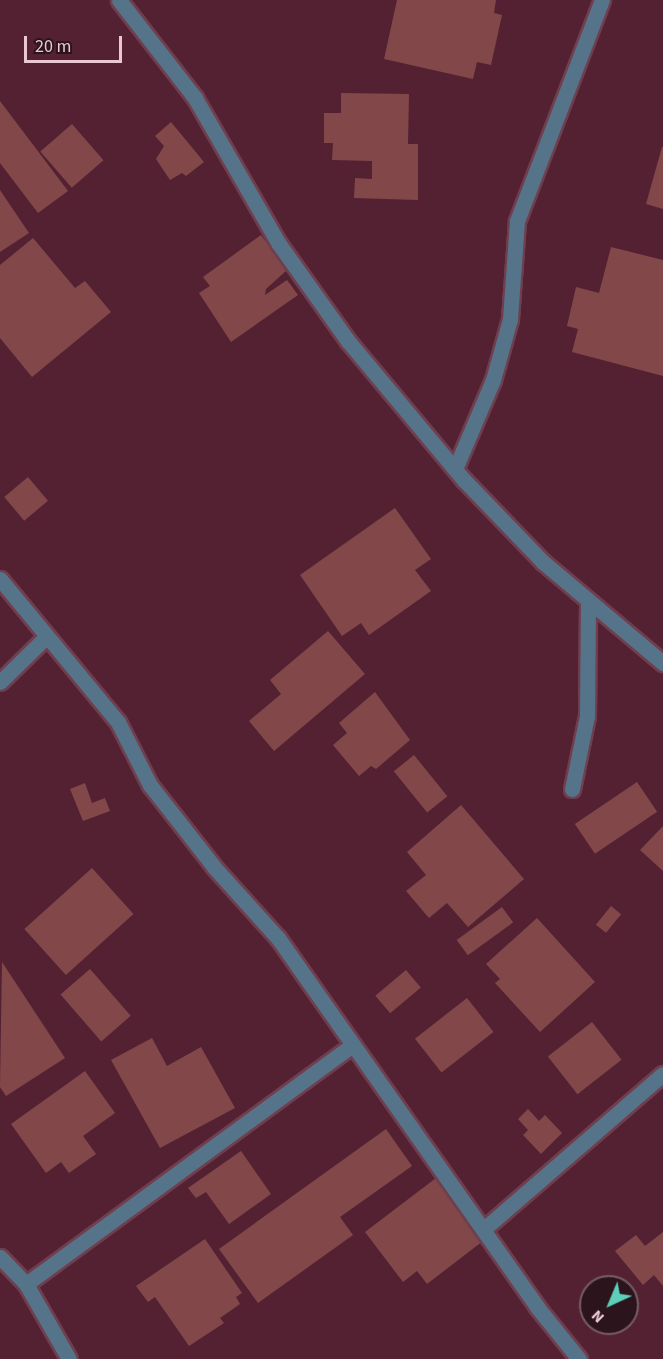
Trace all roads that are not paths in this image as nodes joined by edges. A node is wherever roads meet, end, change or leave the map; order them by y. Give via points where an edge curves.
1 (119, 0) edge
2 (602, 0) edge
3 (455, 469) junction
4 (0, 579) edge
5 (588, 600) junction
6 (46, 637) junction
7 (663, 663) edge
8 (0, 682) edge
9 (572, 789) dead end
10 (351, 1046) junction
11 (663, 1074) edge
12 (485, 1228) junction
13 (0, 1257) edge
14 (26, 1284) junction
15 (69, 1359) edge
16 (579, 1359) edge

1 - 3 street via 195,98 279,244 348,342
2 - 3 street via 517,221 510,319 493,380
3 - 5 street via 543,562
4 - 6 street
5 - 7 street
5 - 9 street via 587,716
6 - 8 street
6 - 10 street via 118,722 150,785 214,867 278,938
10 - 12 street
10 - 14 street
11 - 12 street
12 - 16 street via 537,1306
13 - 14 street
14 - 15 street

